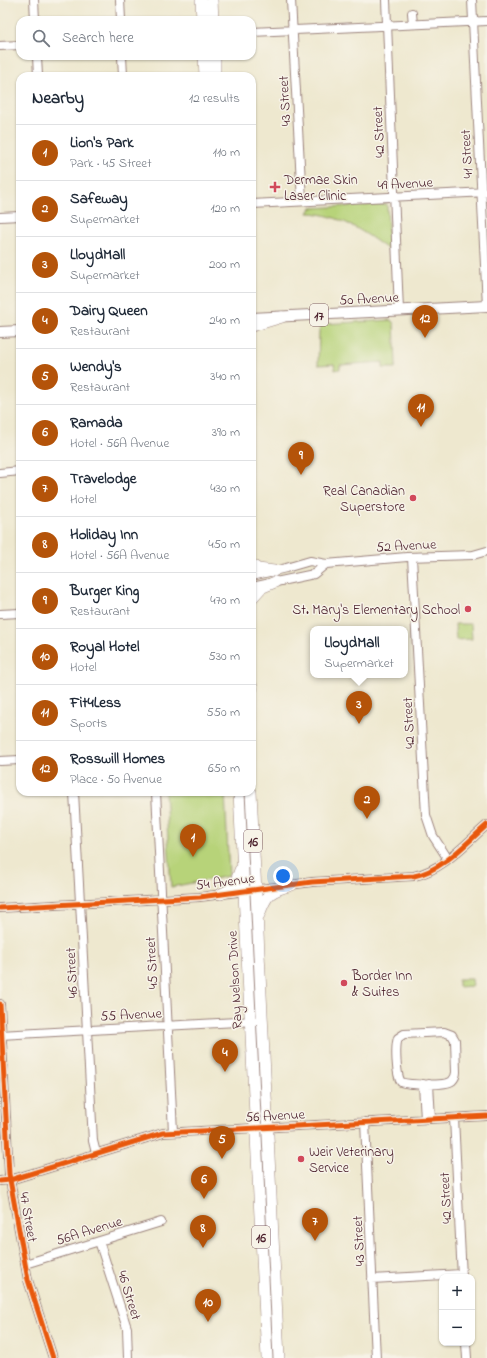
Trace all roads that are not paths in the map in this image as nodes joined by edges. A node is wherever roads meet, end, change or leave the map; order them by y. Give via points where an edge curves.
1 (34, 0) edge
2 (120, 0) edge
3 (201, 0) edge
4 (212, 0) edge
5 (291, 0) edge
6 (386, 0) edge
7 (472, 0) edge
8 (412, 13) dead end
9 (35, 16) edge
10 (121, 16) edge
11 (202, 16) edge
12 (213, 16) edge
13 (487, 21) edge
14 (473, 22) junction
15 (413, 24) junction
16 (387, 26) junction
17 (293, 30) junction
18 (256, 32) edge
19 (16, 45) edge
20 (0, 46) edge
21 (37, 60) edge
22 (122, 60) edge
23 (204, 60) edge
24 (215, 60) edge
25 (38, 72) edge
26 (124, 72) edge
27 (205, 72) edge
28 (215, 72) edge
29 (484, 192) edge
30 (394, 196) junction
31 (302, 202) junction
32 (256, 204) edge
33 (16, 216) edge
34 (0, 217) edge
35 (486, 279) edge
36 (487, 306) edge
37 (399, 311) junction
38 (282, 317) junction
39 (256, 318) edge
40 (256, 325) edge
41 (16, 331) edge
42 (0, 332) edge
43 (0, 472) edge
44 (16, 472) edge
45 (487, 551) edge
46 (412, 557) junction
47 (326, 564) junction
48 (256, 568) edge
49 (274, 571) junction
50 (256, 575) edge
51 (275, 582) junction
52 (256, 586) edge
53 (256, 594) edge
54 (16, 613) edge
55 (0, 614) edge
56 (16, 760) edge
57 (0, 761) edge
58 (74, 796) edge
59 (156, 796) edge
60 (239, 796) edge
61 (251, 796) edge
62 (487, 825) edge
63 (448, 859) junction
64 (242, 866) junction
65 (292, 885) junction
66 (256, 890) junction
67 (243, 891) junction
68 (221, 894) junction
69 (161, 899) junction
70 (80, 904) junction
71 (0, 908) edge
72 (257, 919) junction
73 (0, 1004) edge
74 (251, 1021) junction
75 (262, 1021) junction
76 (168, 1026) junction
77 (87, 1030) junction
78 (1, 1035) edge
79 (426, 1084) junction
80 (487, 1116) edge
81 (454, 1118) junction
82 (428, 1119) junction
83 (365, 1122) junction
84 (268, 1127) junction
85 (256, 1128) junction
86 (173, 1132) junction
87 (96, 1153) junction
88 (10, 1180) junction
89 (0, 1182) edge
90 (161, 1222) dead end
91 (100, 1241) junction
92 (25, 1264) junction
93 (462, 1274) edge
94 (439, 1277) edge
95 (372, 1279) junction
96 (466, 1346) edge
97 (53, 1358) edge
98 (128, 1358) edge
99 (267, 1358) edge
100 (280, 1358) edge
101 (376, 1358) edge
102 (466, 1358) edge

1 - 9 street
2 - 10 street
3 - 11 highway
4 - 12 highway
5 - 17 street, 43 Street
6 - 16 street, 42 Street
7 - 14 street, 41 Street
8 - 15 street
13 - 14 street
14 - 15 street
14 - 29 street, 41 Street
15 - 16 street
16 - 17 street
16 - 30 street, 42 Street
17 - 18 street
17 - 31 street, 43 Street
19 - 20 street
21 - 25 street
22 - 26 street
23 - 27 highway
24 - 28 highway
29 - 30 street, 49 Avenue
29 - 35 street, 41 Street
30 - 31 street, 49 Avenue
30 - 37 street, 42 Street
31 - 32 street, 49 Avenue
33 - 34 street
35 - 36 street, 41 Street
36 - 37 main road, 50 Avenue / 17
37 - 38 main road, 50 Avenue / 17
38 - 39 main road, 50 Avenue / 17
38 - 40 highway
41 - 42 main road
43 - 44 street
45 - 46 street, 52 Avenue via 473,555
46 - 47 street, 52 Avenue
46 - 63 street, 42 Street via 426,815 433,836
47 - 49 street, 52 Avenue via 310,561
47 - 51 street, 52 Avenue via 314,574
48 - 49 highway
49 - 50 street, 52 Avenue
51 - 52 street, 52 Avenue
51 - 53 highway via 261,588
54 - 55 street
56 - 57 street
58 - 70 street, 46 Street
59 - 69 street, 45 Street
60 - 64 highway, Ray Nelson Drive / 16
61 - 66 highway, Ray Nelson Drive / 16
62 - 63 street
63 - 65 street, 54 Avenue via 431,870 416,875
64 - 67 highway, Ray Nelson Drive / 16
64 - 68 highway via 230,890
65 - 66 street, 54 Avenue
65 - 72 highway via 268,895
66 - 67 street, 54 Avenue
66 - 72 highway, Ray Nelson Drive / 16
67 - 68 street, 54 Avenue
67 - 74 highway, Ray Nelson Drive / 16
68 - 69 street, 54 Avenue
69 - 70 street, 54 Avenue
69 - 76 street, 45 Street
70 - 71 street, 54 Avenue
70 - 77 street, 46 Street
72 - 75 highway, Ray Nelson Drive / 16
73 - 78 street, 47 Street
74 - 75 street, 55 Avenue
74 - 76 street, 55 Avenue
74 - 85 highway, Ray Nelson Drive / 16
75 - 84 highway, Ray Nelson Drive / 16
76 - 77 street, 55 Avenue
76 - 86 street, 45 Street
77 - 78 street, 55 Avenue
77 - 87 street, 46 Street via 93,1141
78 - 88 street, 47 Street
79 - 79 street via 449,1082 455,1076 455,1040 448,1033 404,1034 398,1038 396,1046 399,1079 410,1084
79 - 82 street
80 - 81 street, 56 Avenue
81 - 82 street, 56 Avenue
81 - 93 street, 42 Street
82 - 83 street, 56 Avenue
83 - 84 street, 56 Avenue
83 - 95 street, 43 Street
84 - 85 street, 56 Avenue
84 - 100 highway, Ray Nelson Drive / 16
85 - 86 street, 56 Avenue
85 - 99 highway, Ray Nelson Drive / 16
86 - 87 street, 56 Avenue
87 - 88 street, 56 Avenue
88 - 89 street, 56 Avenue
88 - 92 street, 47 Street
90 - 91 street, 56A Avenue
91 - 92 street, 56A Avenue
91 - 98 street, 46 Street via 127,1328
92 - 97 street, 47 Street
94 - 95 street
95 - 101 street, 43 Street
96 - 102 street

